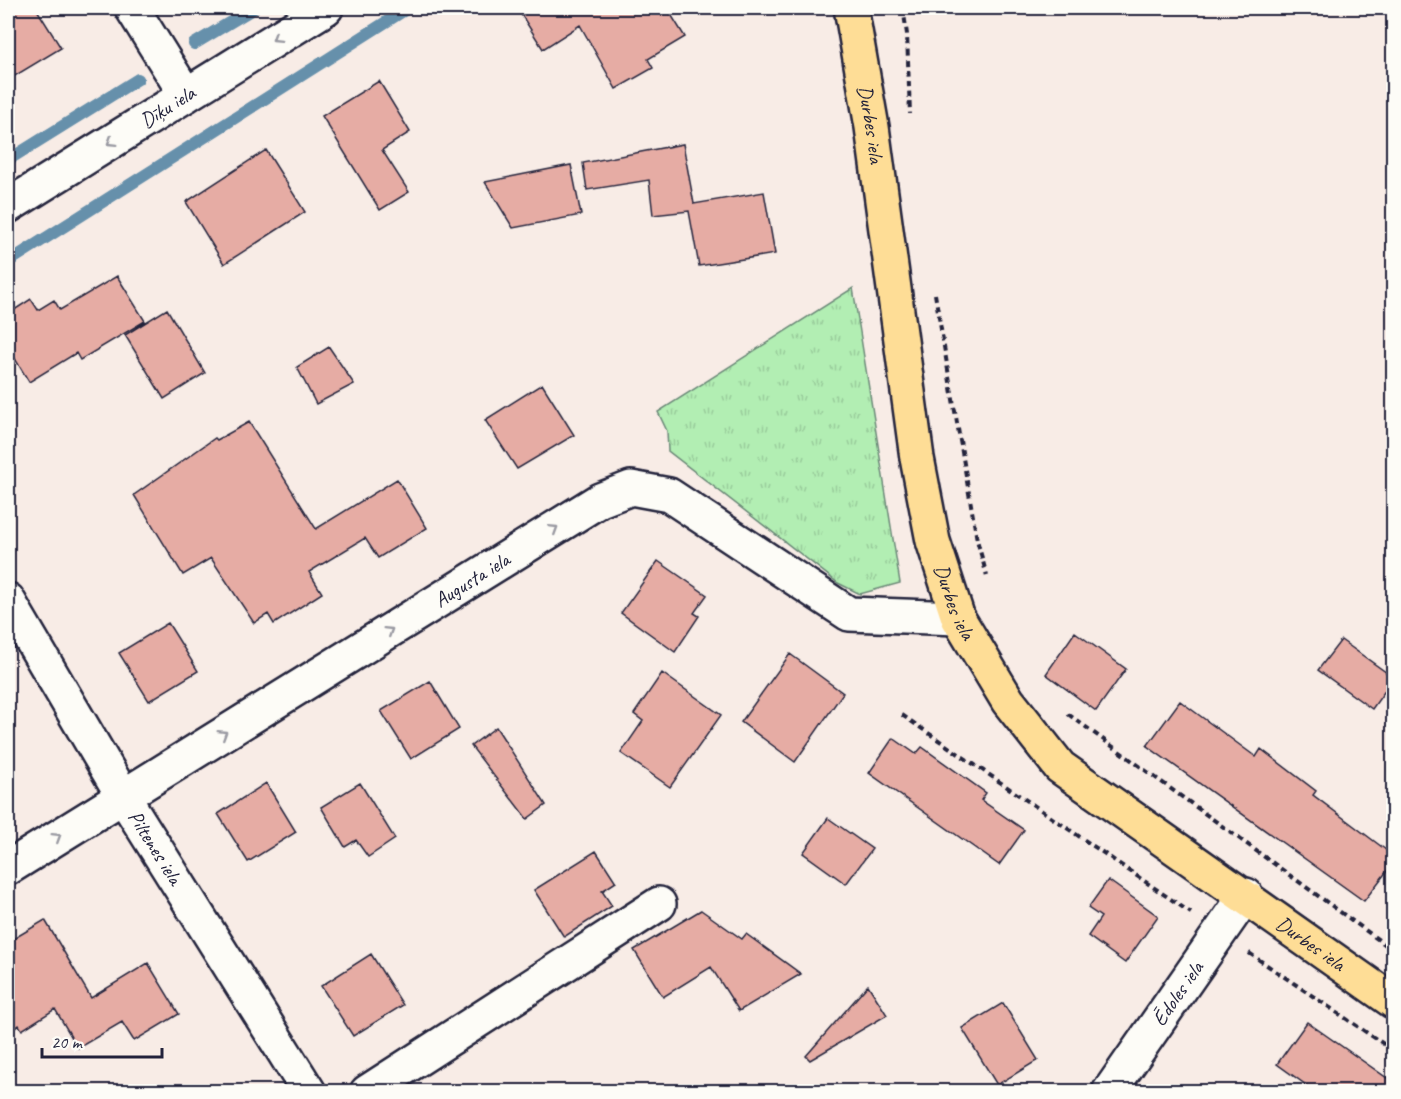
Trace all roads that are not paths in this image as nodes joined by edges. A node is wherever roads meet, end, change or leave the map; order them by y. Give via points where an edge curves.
1 (132, 8) edge
2 (326, 8) edge
3 (851, 8) edge
4 (186, 95) junction
5 (8, 206) edge
6 (8, 600) edge
7 (958, 618) junction
8 (123, 796) junction
9 (8, 868) edge
10 (1246, 896) junction
11 (659, 904) dead end
12 (1394, 1002) edge
13 (309, 1092) edge
14 (367, 1092) edge
15 (1109, 1092) edge

1 - 4 street
2 -> 4 street, Dīķu iela
3 - 7 main road, Durbes iela via 872,127 917,458 933,541
4 -> 5 street, Dīķu iela
6 - 8 street, Piltenes iela
8 -> 7 street, Augusta iela via 600,500 631,488 669,495 849,614
7 - 10 main road, Durbes iela via 1008,701 1060,767
9 -> 8 street, Augusta iela
8 - 13 street, Piltenes iela
10 - 12 main road, Durbes iela
10 - 15 street, Ēdoles iela
11 - 14 street

